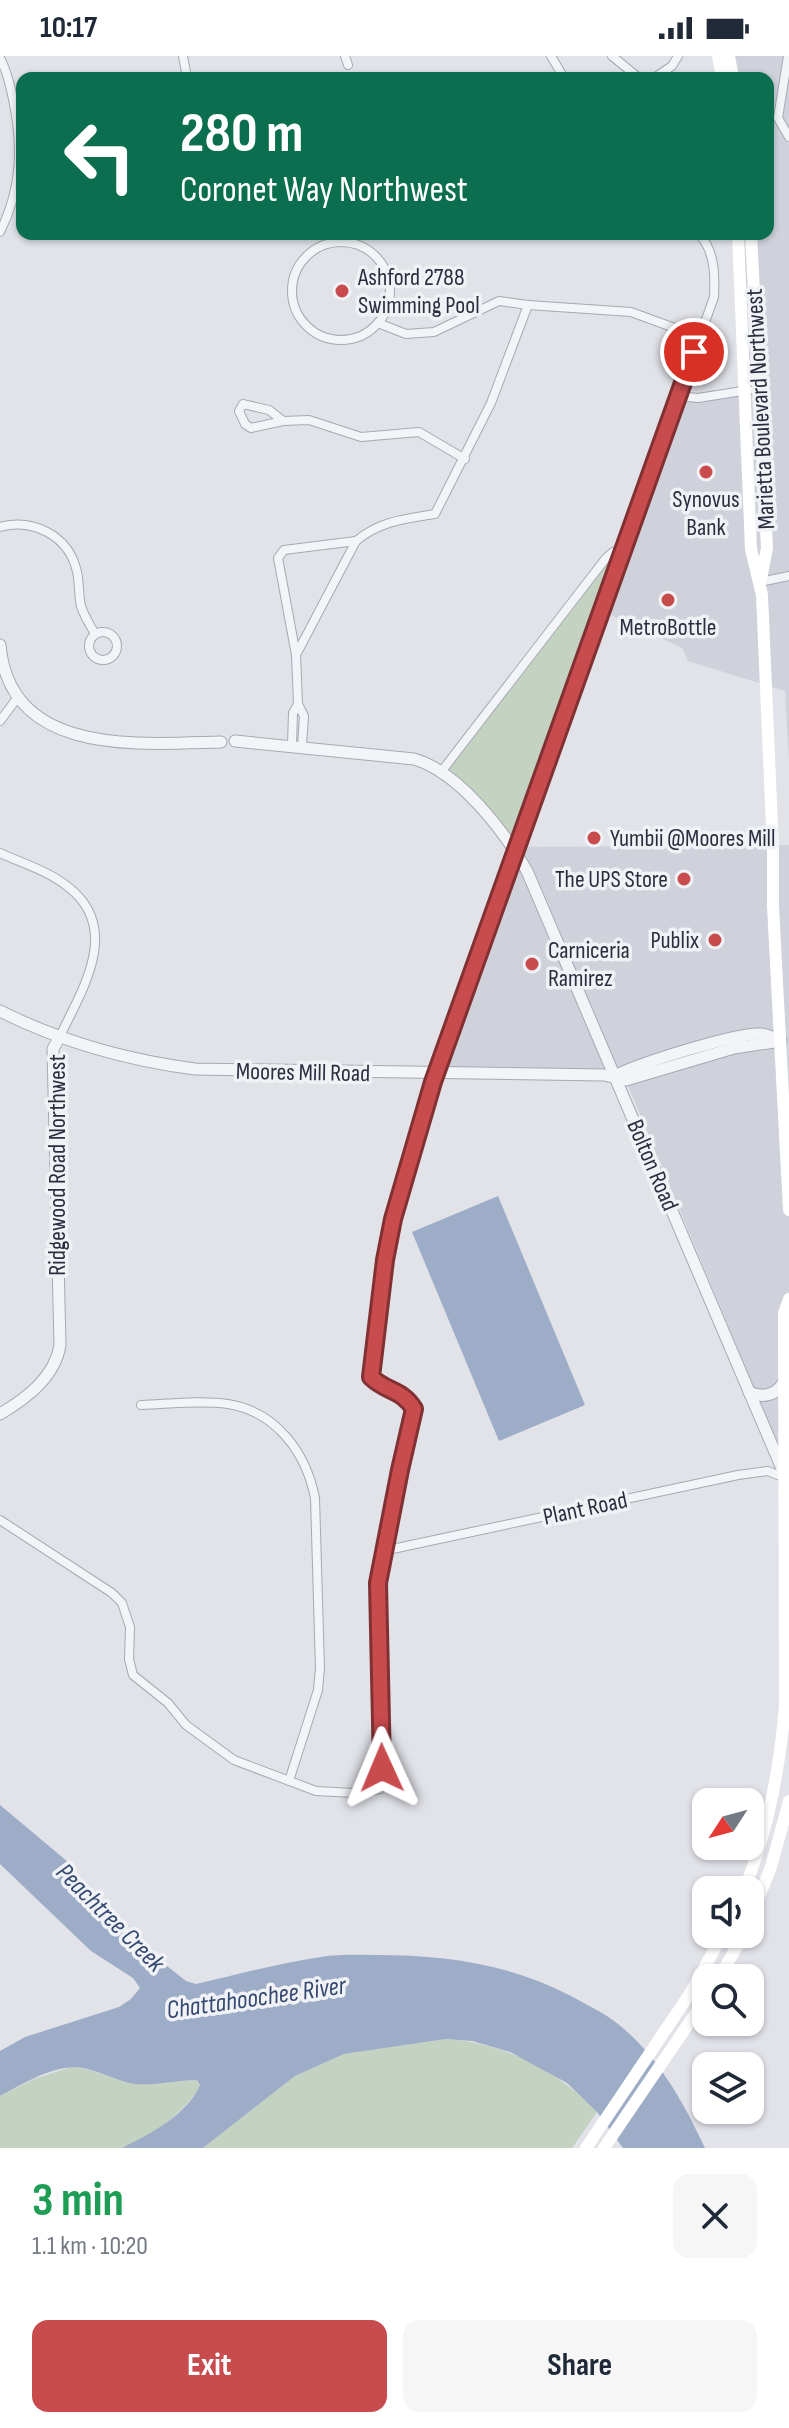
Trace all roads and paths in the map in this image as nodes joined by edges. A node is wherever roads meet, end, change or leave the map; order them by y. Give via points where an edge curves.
1 (612, 56) edge
2 (678, 56) edge
3 (788, 56) edge
4 (0, 58) edge
5 (632, 72) edge
6 (663, 72) edge
7 (16, 121) edge
8 (789, 137) edge
9 (16, 189) edge
10 (0, 232) edge
11 (705, 240) edge
12 (738, 240) edge
13 (751, 240) edge
14 (528, 305) junction
15 (378, 323) junction
16 (699, 337) junction
17 (758, 389) junction
18 (744, 391) junction
19 (679, 396) junction
20 (283, 421) junction
21 (465, 459) junction
22 (0, 527) edge
23 (356, 541) junction
24 (624, 548) junction
25 (789, 576) edge
26 (760, 582) junction
27 (95, 634) dead end
28 (0, 645) edge
29 (296, 655) junction
30 (18, 697) junction
31 (0, 721) edge
32 (235, 741) dead end
33 (221, 742) dead end
34 (297, 746) junction
35 (441, 772) junction
36 (515, 850) junction
37 (0, 853) edge
38 (0, 1011) edge
39 (59, 1038) junction
40 (781, 1041) junction
41 (436, 1074) junction
42 (615, 1076) junction
43 (789, 1210) edge
44 (789, 1299) edge
45 (784, 1382) junction
46 (749, 1392) junction
47 (141, 1405) dead end
48 (0, 1414) edge
49 (788, 1480) edge
50 (0, 1520) edge
51 (383, 1551) junction
52 (289, 1781) junction
53 (789, 1801) edge
54 (749, 1876) edge
55 (764, 1884) edge
56 (715, 1948) edge
57 (692, 2017) edge
58 (586, 2148) edge
59 (604, 2148) edge

1 - 5 street
2 - 6 street
3 - 8 street via 778,118
4 - 7 street
9 - 10 street
11 - 16 street via 715,277 714,297
12 - 18 main road
13 - 17 main road, Marietta Boulevard Northwest
14 - 15 street via 499,301 434,332 406,334
14 - 16 street via 631,312
14 - 21 street
15 - 15 street via 343,340 324,337 307,326 292,291 295,272 306,256 322,245 340,242 374,255 390,289
16 - 19 street
17 - 18 street
17 - 26 main road, Marietta Boulevard Northwest via 767,548
18 - 19 street
18 - 26 main road via 751,549
19 - 24 street
20 - 20 street via 251,428 239,411 243,404 269,410
20 - 21 street via 309,420 361,437 419,432
21 - 23 street via 435,514 372,528
22 - 27 street via 35,527 60,541 76,564 81,607
23 - 29 street
23 - 29 street via 284,550 278,558
24 - 35 street via 606,558
24 - 36 street
25 - 26 street
26 - 40 main road
28 - 30 street via 7,679
29 - 34 street
30 - 31 street
30 - 33 street via 47,723 94,740
32 - 34 street
34 - 35 street via 414,759
35 - 36 street, Bolton Road via 479,806
36 - 41 street
36 - 42 street, Bolton Road
37 - 39 street, Ridgewood Road Northwest via 68,887 92,920 94,960
38 - 39 street, Moores Mill Road
39 - 41 street, Moores Mill Road via 127,1058 195,1069
39 - 48 street, Ridgewood Road Northwest via 53,1049 58,1358 41,1383
40 - 42 street, Moores Mill Road via 761,1034 722,1041
40 - 43 main road
41 - 42 street, Moores Mill Road
41 - 51 street via 393,1219 371,1377 407,1398 414,1409
42 - 46 street, Bolton Road
44 - 45 main road via 784,1313
45 - 46 street via 770,1395
45 - 49 main road
46 - 49 street, Bolton Road
47 - 52 street via 243,1407 292,1442 311,1478 320,1668
49 - 51 street, Plant Road via 768,1471 738,1475
49 - 54 main road via 781,1751
50 - 52 street via 122,1603 130,1627 133,1675 186,1725 234,1760
51 - 52 street via 378,1583 380,1789 316,1791
53 - 55 main road
56 - 58 main road
57 - 59 main road

